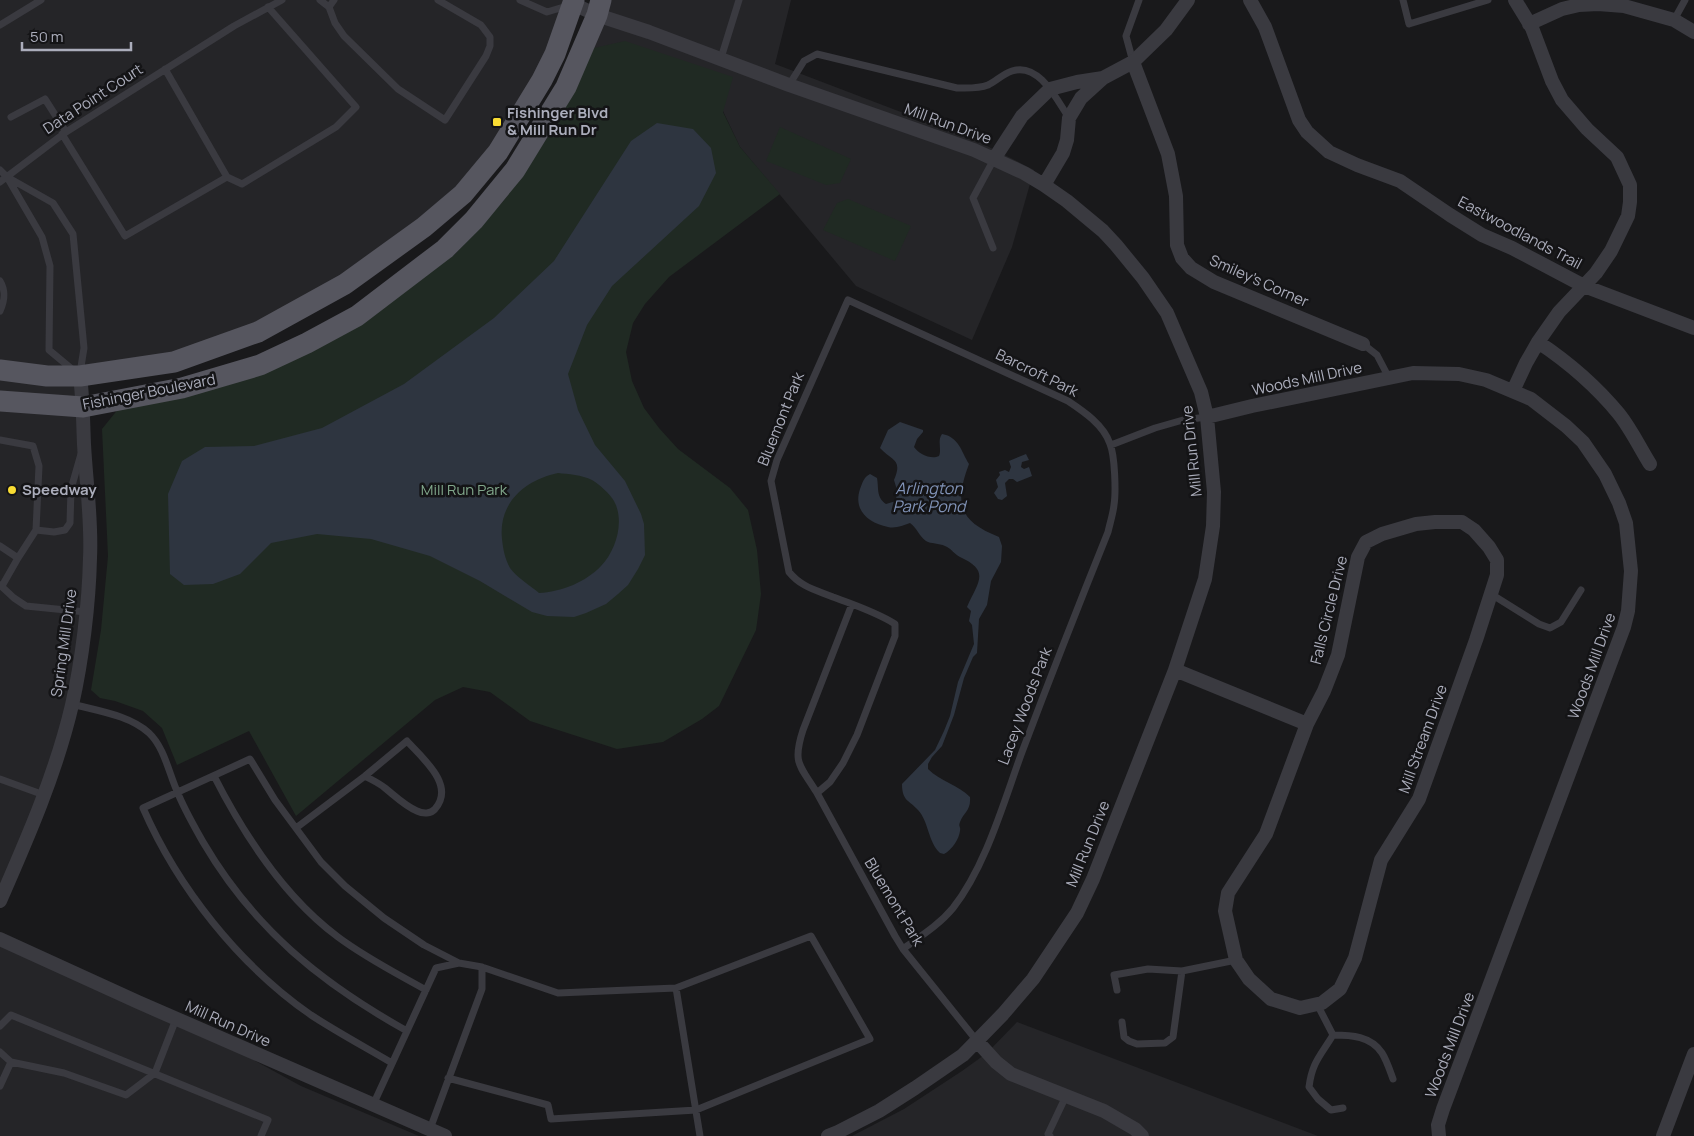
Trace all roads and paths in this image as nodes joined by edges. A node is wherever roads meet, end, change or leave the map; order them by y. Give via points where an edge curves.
1 (41, 0) edge
2 (282, 0) edge
3 (320, 0) edge
4 (334, 0) edge
5 (439, 0) edge
6 (520, 0) edge
7 (739, 0) edge
8 (1139, 0) edge
9 (1188, 0) edge
10 (1250, 0) edge
11 (1403, 0) edge
12 (1488, 0) edge
13 (1515, 0) edge
14 (1685, 0) edge
15 (572, 1) edge
16 (268, 7) junction
17 (329, 7) junction
18 (599, 8) edge
19 (1674, 20) junction
20 (1529, 24) junction
21 (0, 25) edge
22 (1694, 32) edge
23 (721, 58) junction
24 (1133, 62) junction
25 (165, 69) junction
26 (1103, 78) junction
27 (789, 85) junction
28 (1050, 90) junction
29 (11, 117) dead end
30 (1069, 118) junction
31 (64, 133) junction
32 (994, 159) junction
33 (0, 170) edge
34 (7, 177) junction
35 (227, 178) junction
36 (0, 182) edge
37 (1044, 185) junction
38 (993, 248) dead end
39 (0, 281) edge
40 (1584, 286) junction
41 (848, 300) joint
42 (0, 311) edge
43 (1694, 328) edge
44 (1538, 342) junction
45 (1363, 344) joint
46 (0, 370) edge
47 (80, 376) junction
48 (1389, 378) junction
49 (1513, 391) junction
50 (0, 400) edge
51 (83, 407) junction
52 (1207, 418) junction
53 (0, 440) edge
54 (84, 444) junction
55 (1111, 445) junction
56 (1650, 464) dead end
57 (1435, 522) joint
58 (36, 530) junction
59 (0, 546) edge
60 (18, 558) junction
61 (1, 586) edge
62 (1580, 590) dead end
63 (1491, 594) junction
64 (852, 604) junction
65 (86, 612) junction
66 (1175, 670) junction
67 (72, 704) junction
68 (1307, 724) junction
69 (214, 776) junction
70 (365, 776) junction
71 (0, 779) edge
72 (177, 793) junction
73 (817, 793) junction
74 (44, 795) junction
75 (296, 828) junction
76 (0, 901) edge
77 (0, 938) edge
78 (904, 949) junction
79 (1236, 960) junction
80 (459, 963) junction
81 (482, 967) junction
82 (1182, 971) junction
83 (676, 988) junction
84 (426, 990) junction
85 (1116, 990) dead end
86 (1317, 1004) junction
87 (176, 1018) junction
88 (1122, 1022) dead end
89 (0, 1026) edge
90 (407, 1031) junction
91 (1333, 1035) junction
92 (977, 1041) junction
93 (0, 1052) edge
94 (1694, 1054) edge
95 (11, 1062) junction
96 (392, 1063) junction
97 (155, 1073) junction
98 (448, 1078) junction
99 (1393, 1079) dead end
100 (0, 1086) edge
101 (1066, 1096) junction
102 (373, 1104) junction
103 (1343, 1108) dead end
104 (696, 1110) junction
105 (430, 1129) junction
106 (261, 1136) edge
107 (445, 1136) edge
108 (700, 1136) edge
109 (828, 1136) edge
110 (1050, 1136) edge
111 (1142, 1136) edge
112 (1439, 1136) edge
113 (1662, 1136) edge

1 - 21 lane
2 - 16 lane, Data Point Court
3 - 17 lane
4 - 17 lane
5 - 17 lane via 481,25 490,37 486,56 444,120 398,89 339,31
6 - 15 lane via 547,12
7 - 23 lane
8 - 24 lane via 1126,36
9 - 24 street via 1166,30
10 - 40 street, Eastwoodlands Trail via 1265,27 1299,120 1329,152 1400,180 1482,235
11 - 12 lane via 1408,24
13 - 20 street
14 - 19 lane
15 - 18 street, Mill Run Drive
15 - 47 main road, Fishinger Boulevard via 542,80 498,152 463,194 424,227 345,284 258,332 174,362
16 - 25 lane, Data Point Court
16 - 35 lane via 356,107 336,127 242,184
18 - 23 street, Mill Run Drive via 649,32
18 - 51 main road, Fishinger Boulevard via 566,87 515,170 445,249 399,286 357,316 260,365 182,388
19 - 20 street via 1624,6 1598,4 1562,9
19 - 22 street
20 - 40 street via 1562,100 1617,157 1630,185 1628,216 1620,235
23 - 27 street, Mill Run Drive
24 - 26 street
24 - 45 street, Smiley's Corner via 1168,154 1176,196 1177,245 1182,258 1191,268 1214,282
25 - 31 lane, Data Point Court
25 - 35 lane
26 - 28 street
26 - 30 street via 1081,98
27 - 28 lane via 804,61 817,54 956,88 987,85 1013,71 1023,70 1036,75
27 - 32 street, Mill Run Drive
28 - 30 lane
28 - 32 street via 1022,116
29 - 31 lane via 45,99
30 - 37 street via 1063,153
31 - 34 lane, Data Point Court
31 - 35 lane via 125,236
32 - 37 street, Mill Run Drive
32 - 38 lane via 973,198
33 - 34 lane
34 - 36 lane, Data Point Court
34 - 47 lane via 42,237 50,266 49,350
34 - 47 lane via 53,203 73,234 84,348
37 - 52 street, Mill Run Drive via 1103,231 1167,313 1201,392
39 - 42 lane via 4,288
40 - 43 street, Eastwoodlands Trail
40 - 44 street via 1559,312
41 - 55 lane, Barcroft Park via 1068,401 1093,420
41 - 64 lane, Bluemont Park via 777,460 771,481 789,572 803,585
44 - 49 street
44 - 56 street via 1563,359 1620,415
45 - 48 lane, Smiley's Corner via 1377,355
46 - 47 main road, Fishinger Boulevard
47 - 51 street, Spring Mill Drive
48 - 49 street, Woods Mill Drive via 1413,373 1459,374
48 - 52 street, Woods Mill Drive
49 - 112 street, Woods Mill Drive via 1532,399 1566,426 1583,442 1605,474 1626,523 1630,594 1614,655 1443,1108 1438,1125
50 - 51 main road, Fishinger Boulevard
51 - 54 street, Spring Mill Drive
52 - 55 lane via 1183,420
52 - 66 street, Mill Run Drive via 1214,492 1210,552 1205,579
53 - 58 lane via 33,446 38,466
54 - 58 lane via 71,489 70,522 65,530
54 - 65 street, Spring Mill Drive via 90,558
55 - 78 lane, Lacey Woods Park via 1115,504 1108,532 992,833 954,907
57 - 63 street, Mill Stream Drive via 1462,522 1489,547 1497,560 1497,575
57 - 68 street, Falls Circle Drive via 1416,524 1366,542 1358,557 1338,655
58 - 60 lane
59 - 60 lane
60 - 61 lane
61 - 65 lane via 26,606
62 - 63 lane via 1561,622 1550,628
63 - 86 street, Mill Stream Drive via 1419,799 1381,860 1355,958 1340,989
64 - 73 lane, Bluemont Park via 797,748 799,764
64 - 73 lane, Bluemont Park via 895,624 895,636 857,735 830,782
65 - 67 street, Spring Mill Drive
66 - 68 street
66 - 92 street, Mill Run Drive via 1077,913 1033,979
67 - 72 lane via 135,722 151,735
67 - 74 street, Spring Mill Drive
68 - 79 street, Falls Circle Drive via 1266,834 1228,893 1225,912
69 - 72 lane
69 - 75 lane via 250,759
69 - 84 lane via 246,835 308,910 370,959
70 - 70 lane via 418,812 433,812 439,804 442,789 437,776 407,741
70 - 75 lane
71 - 74 lane
72 - 90 lane via 203,842 270,931 319,975
72 - 96 lane via 143,808 175,869 219,931 260,974 310,1014
73 - 78 lane, Bluemont Park
74 - 76 street, Spring Mill Drive
75 - 80 lane via 321,862 345,886 384,918 424,945
77 - 87 street, Mill Run Drive
78 - 92 lane, Bluemont Park
79 - 82 lane
79 - 86 street, Mill Stream Drive via 1249,979 1271,999 1300,1008
80 - 81 lane
80 - 84 lane via 436,968
81 - 83 lane via 558,993
81 - 98 lane via 482,989
82 - 85 lane via 1148,969 1114,975
82 - 88 lane via 1173,1037 1165,1043 1129,1042 1124,1038
83 - 104 lane
83 - 104 lane via 811,936 870,1039
84 - 90 lane
86 - 91 lane
87 - 97 lane
87 - 102 street, Mill Run Drive
89 - 97 lane via 12,1016
90 - 96 lane
91 - 99 lane via 1356,1036 1374,1045 1383,1054
91 - 103 lane via 1311,1071 1309,1087 1331,1110
92 - 101 street via 1011,1074
92 - 109 street, Mill Run Drive via 916,1088
93 - 95 lane
94 - 113 street
95 - 97 lane via 64,1073 126,1095
95 - 100 lane
96 - 102 lane
97 - 106 lane via 268,1120
98 - 104 lane via 548,1105 551,1119
98 - 105 lane
101 - 110 lane via 1048,1134
101 - 111 street via 1104,1111
102 - 105 street, Mill Run Drive
104 - 108 lane
105 - 107 street, Mill Run Drive

